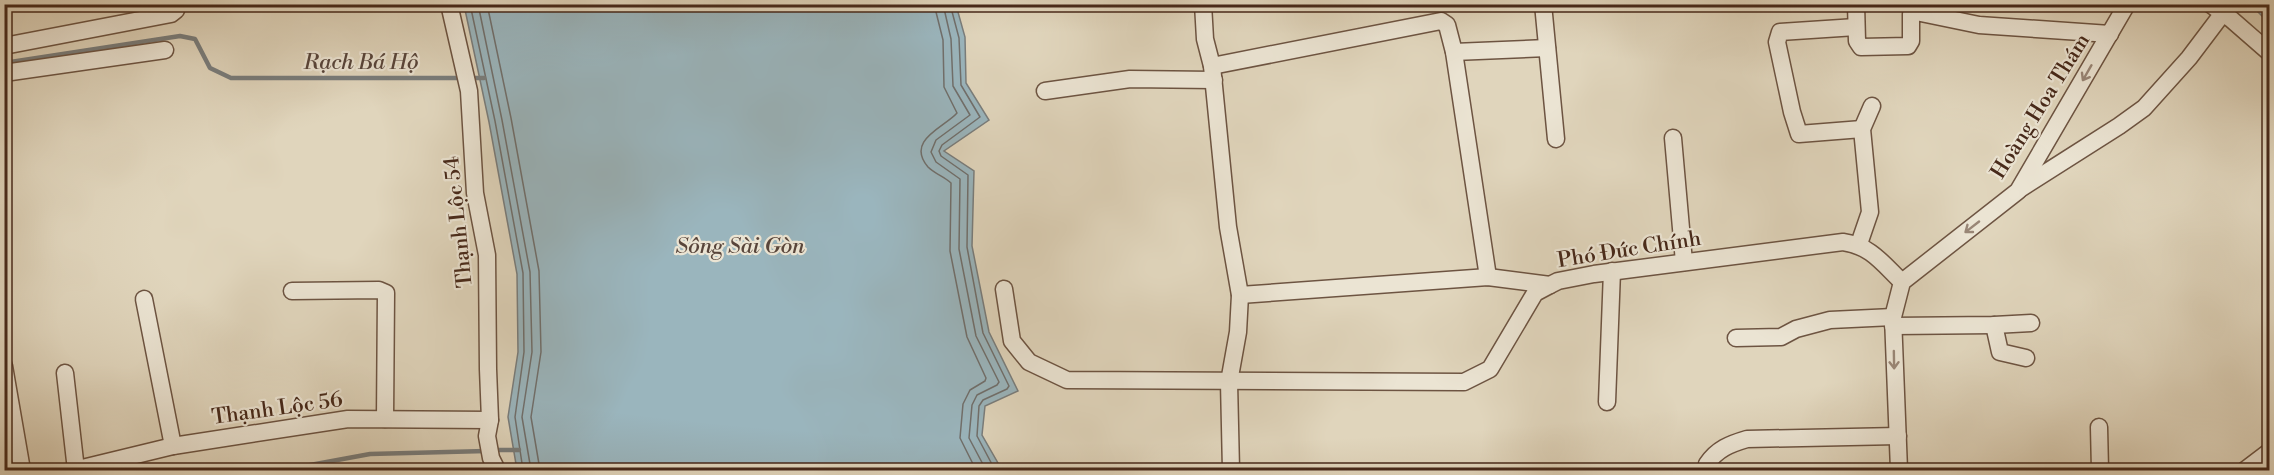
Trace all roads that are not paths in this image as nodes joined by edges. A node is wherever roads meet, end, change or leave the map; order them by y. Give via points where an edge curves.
1 (178, 4) edge
2 (449, 4) edge
3 (1203, 4) edge
4 (1543, 4) edge
5 (1856, 4) edge
6 (2127, 4) edge
7 (2217, 9) edge
8 (1856, 27) junction
9 (2110, 34) junction
10 (4, 46) edge
11 (1547, 48) junction
12 (165, 50) dead end
13 (1454, 52) junction
14 (2270, 53) edge
15 (4, 73) edge
16 (1213, 73) junction
17 (1045, 91) dead end
18 (1872, 106) dead end
19 (1862, 129) junction
20 (1673, 138) dead end
21 (1556, 139) dead end
22 (2018, 191) junction
23 (1859, 244) junction
24 (1684, 262) junction
25 (1612, 272) junction
26 (1488, 277) junction
27 (1902, 282) junction
28 (1550, 285) junction
29 (1004, 289) dead end
30 (292, 291) dead end
31 (1240, 295) junction
32 (144, 299) dead end
33 (1893, 321) junction
34 (2031, 323) dead end
35 (1994, 326) junction
36 (1736, 339) dead end
37 (2026, 358) dead end
38 (4, 366) edge
39 (66, 373) dead end
40 (1229, 382) junction
41 (1607, 402) dead end
42 (385, 419) junction
43 (490, 420) junction
44 (2099, 427) dead end
45 (1898, 436) junction
46 (173, 446) junction
47 (2270, 451) edge
48 (494, 464) edge
49 (1707, 464) dead end
50 (75, 470) edge
51 (22, 471) edge
52 (1231, 471) edge
53 (1899, 471) edge
54 (2100, 471) edge
55 (2245, 471) edge

1 - 10 street via 171,14
2 - 43 street, Thạnh Lộc 54 via 469,88 476,194 488,255
3 - 16 street via 1205,39
4 - 11 street
5 - 8 street
6 - 9 street, Hoàng Hoa Thám
7 - 14 street
7 - 22 street via 2189,58 2144,108
8 - 9 street via 1857,41 1868,48 1908,46 1911,14 1916,12 1979,25
8 - 19 street via 1780,32 1777,42 1799,134
9 -> 22 street, Hoàng Hoa Thám
11 - 13 street
11 - 21 street
12 - 15 street
13 - 16 street via 1447,25 1441,21
13 - 26 street
16 - 17 street
16 - 31 street via 1228,227
18 - 19 street
19 - 23 street via 1870,212
20 - 24 street
22 -> 27 street, Hoàng Hoa Thám
23 - 24 street, Phó Đức Chính via 1843,242
23 - 27 street
24 - 25 street, Phó Đức Chính
25 - 28 street, Phó Đức Chính via 1558,280
25 - 41 street
26 - 28 street, Phó Đức Chính
26 - 31 street, Phó Đức Chính
27 - 33 street
28 - 40 street via 1535,293 1490,369 1464,382
29 - 40 street via 1012,341 1029,362 1067,380
30 - 42 street via 386,293
31 - 40 street
32 - 46 street
33 - 35 street
33 - 36 street via 1830,320 1781,337
33 -> 45 street
34 - 35 street
35 - 37 street via 2000,352
38 - 51 street
39 - 50 street
40 - 52 street
42 - 43 street, Thạnh Lộc 56
42 - 46 street, Thạnh Lộc 56 via 348,418
43 - 48 street, Thạnh Lộc 54 via 488,440
44 - 54 street
45 - 49 street via 1747,439 1727,445 1713,454
45 - 53 street
46 - 50 street, Thạnh Lộc 56
47 - 55 street

